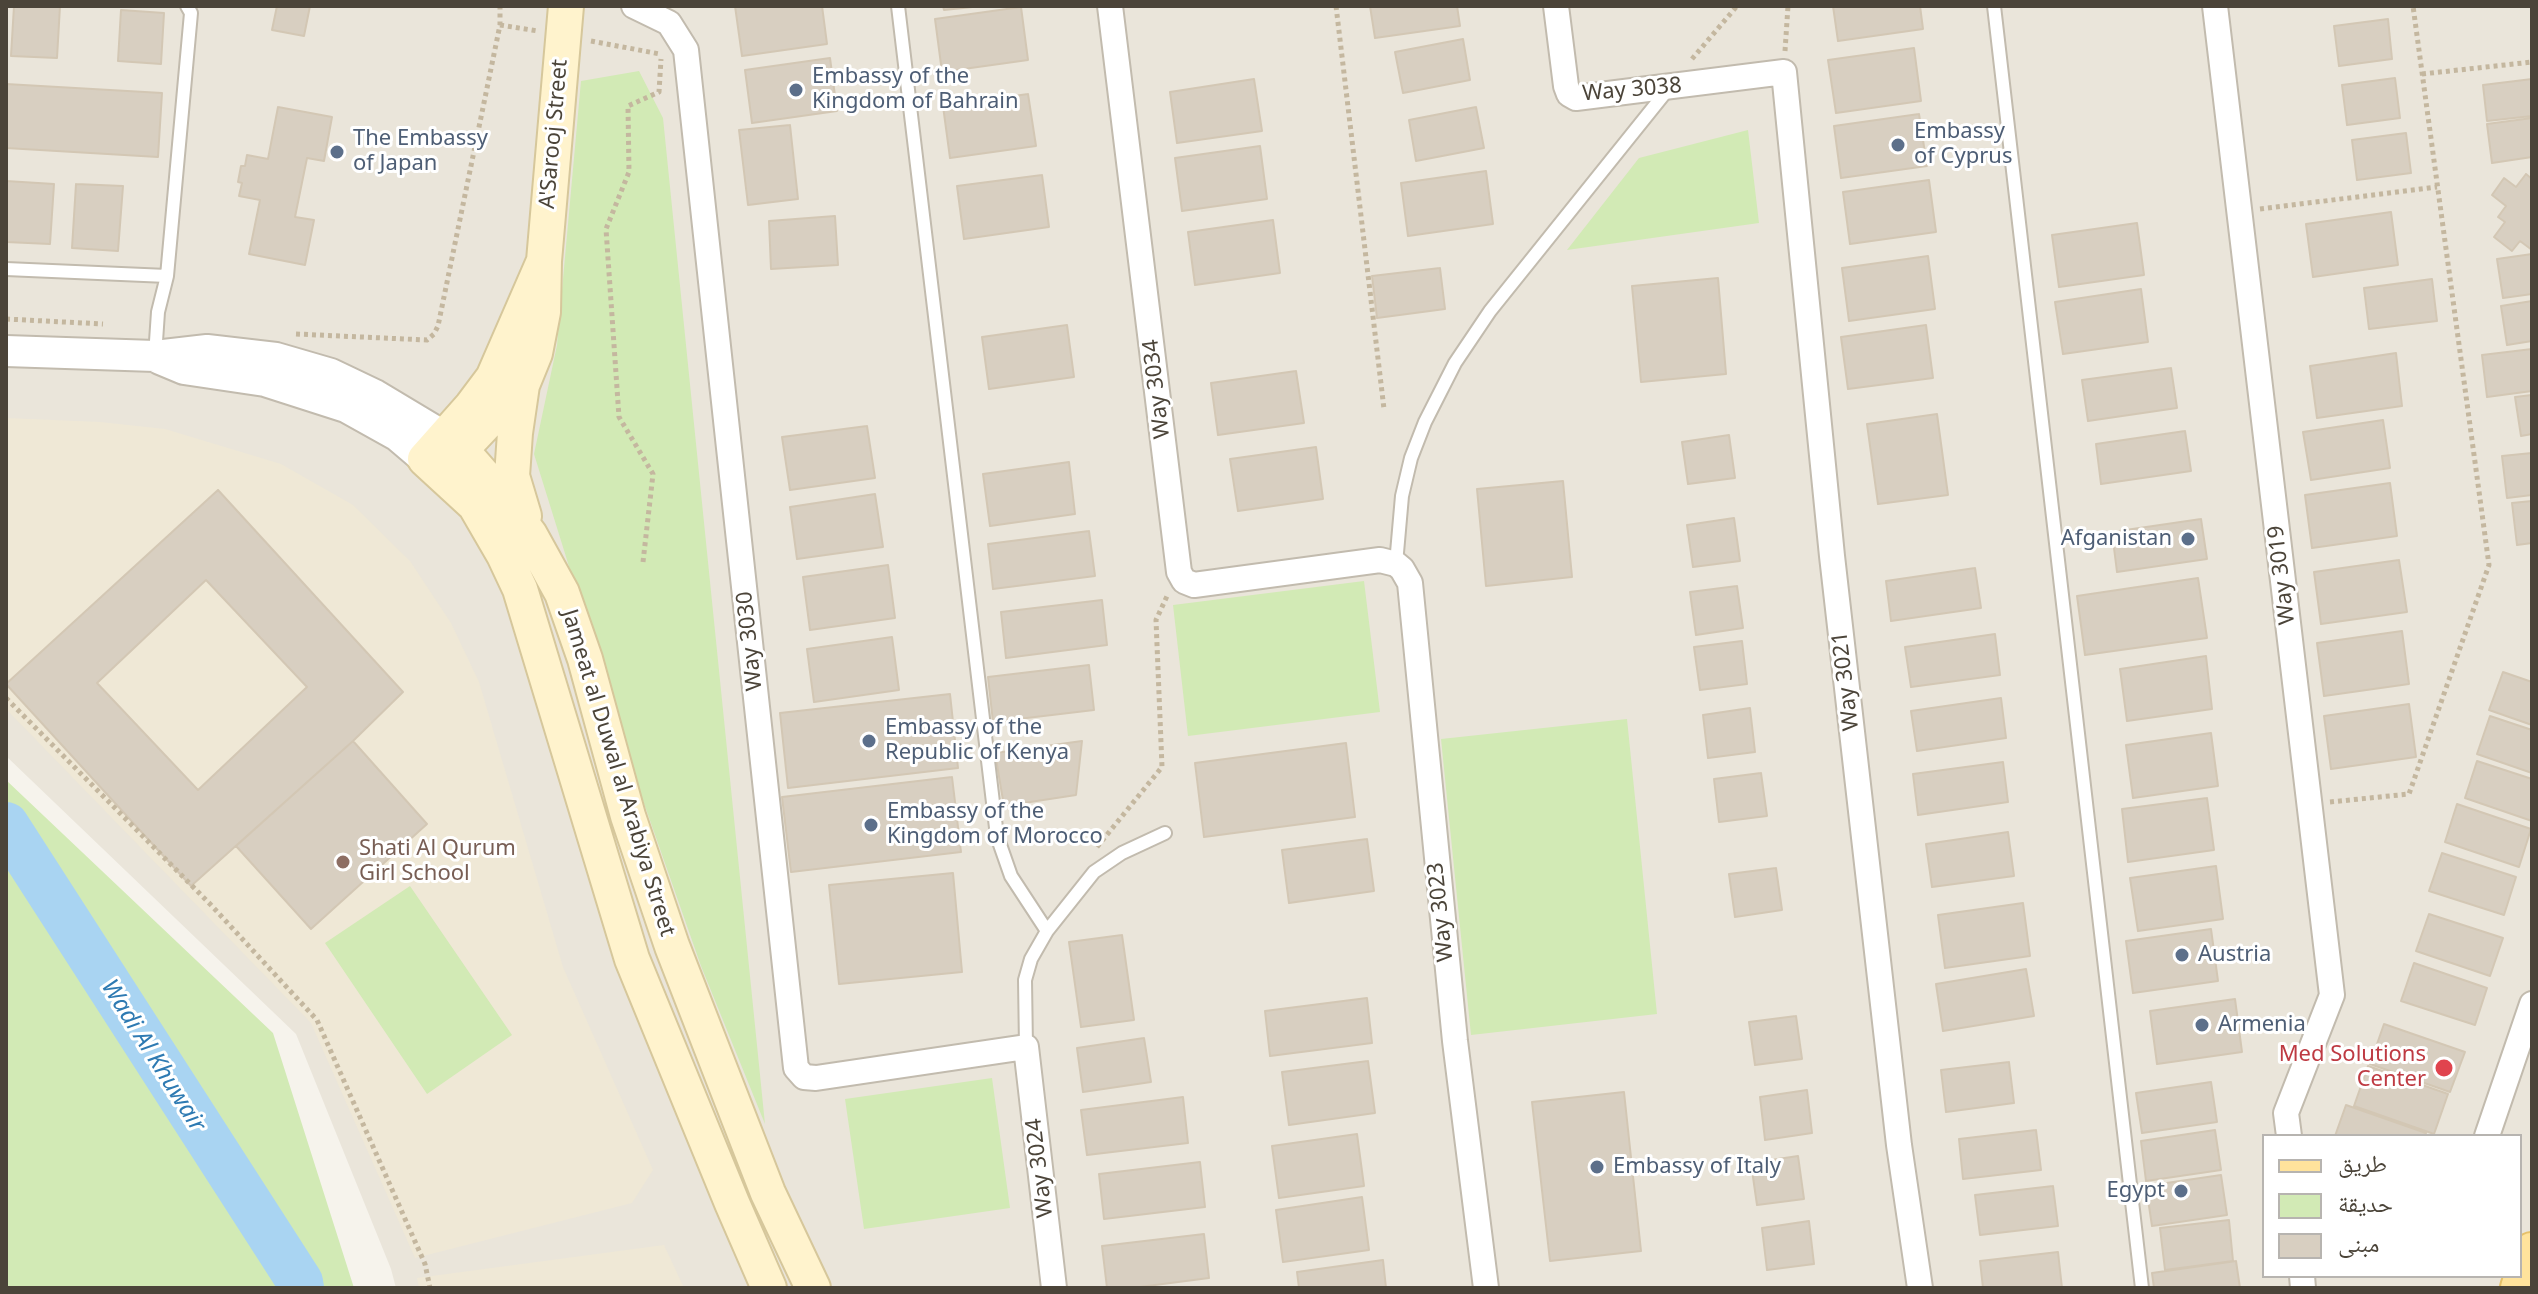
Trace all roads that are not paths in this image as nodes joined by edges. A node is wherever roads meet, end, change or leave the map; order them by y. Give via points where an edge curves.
1 (187, 6) edge
2 (566, 6) edge
3 (634, 6) edge
4 (898, 6) edge
5 (1110, 6) edge
6 (1556, 6) edge
7 (1994, 6) edge
8 (2215, 6) edge
9 (1784, 72) joint
10 (1669, 88) junction
11 (544, 261) junction
12 (6, 269) edge
13 (167, 276) junction
14 (156, 342) junction
15 (6, 351) edge
16 (522, 385) junction
17 (443, 455) junction
18 (530, 535) junction
19 (1384, 562) junction
20 (1165, 833) dead end
21 (1047, 931) junction
22 (2532, 1004) edge
23 (1026, 1047) junction
24 (2289, 1134) edge
25 (2488, 1134) edge
26 (769, 1288) edge
27 (813, 1288) edge
28 (1054, 1288) edge
29 (1486, 1288) edge
30 (1920, 1288) edge
31 (2142, 1288) edge

1 - 13 lane via 191,13
2 - 11 main road, A'Sarooj Street
3 - 23 street, Way 3030 via 669,23 686,50 796,1068 804,1077 816,1078
4 - 21 lane via 997,836 1011,876
5 - 19 street, Way 3034 via 1179,572 1194,585
6 - 10 street, Way 3038 via 1569,94 1576,98
7 - 31 lane
8 - 24 street, Way 3019 via 2332,995 2286,1113
9 - 10 street, Way 3038
9 - 30 street, Way 3021 via 1832,556
10 - 19 lane via 1490,311 1455,363 1411,458
11 - 16 main road, A'Sarooj Street via 541,326
11 - 17 main road, A'Sarooj Street via 493,378
12 - 13 lane
13 - 14 lane
14 - 15 street, Jameat al Duwal al Arabiya Street
14 - 17 street, Jameat al Duwal al Arabiya Street via 276,358 331,374 375,395
16 - 17 main road, A'Sarooj Street
16 - 18 main road via 512,476
17 - 18 main road, Jameat al Duwal al Arabiya Street via 497,491
17 - 26 main road, Jameat al Duwal al Arabiya Street via 520,589 632,959
18 - 27 main road, Jameat al Duwal al Arabiya Street via 562,593 585,659 628,816 672,946 768,1193
19 - 29 street, Way 3023 via 1402,569 1410,583 1455,1041
20 - 21 lane via 1094,872
21 - 23 lane via 1025,980
22 - 25 street
23 - 28 street, Way 3024

